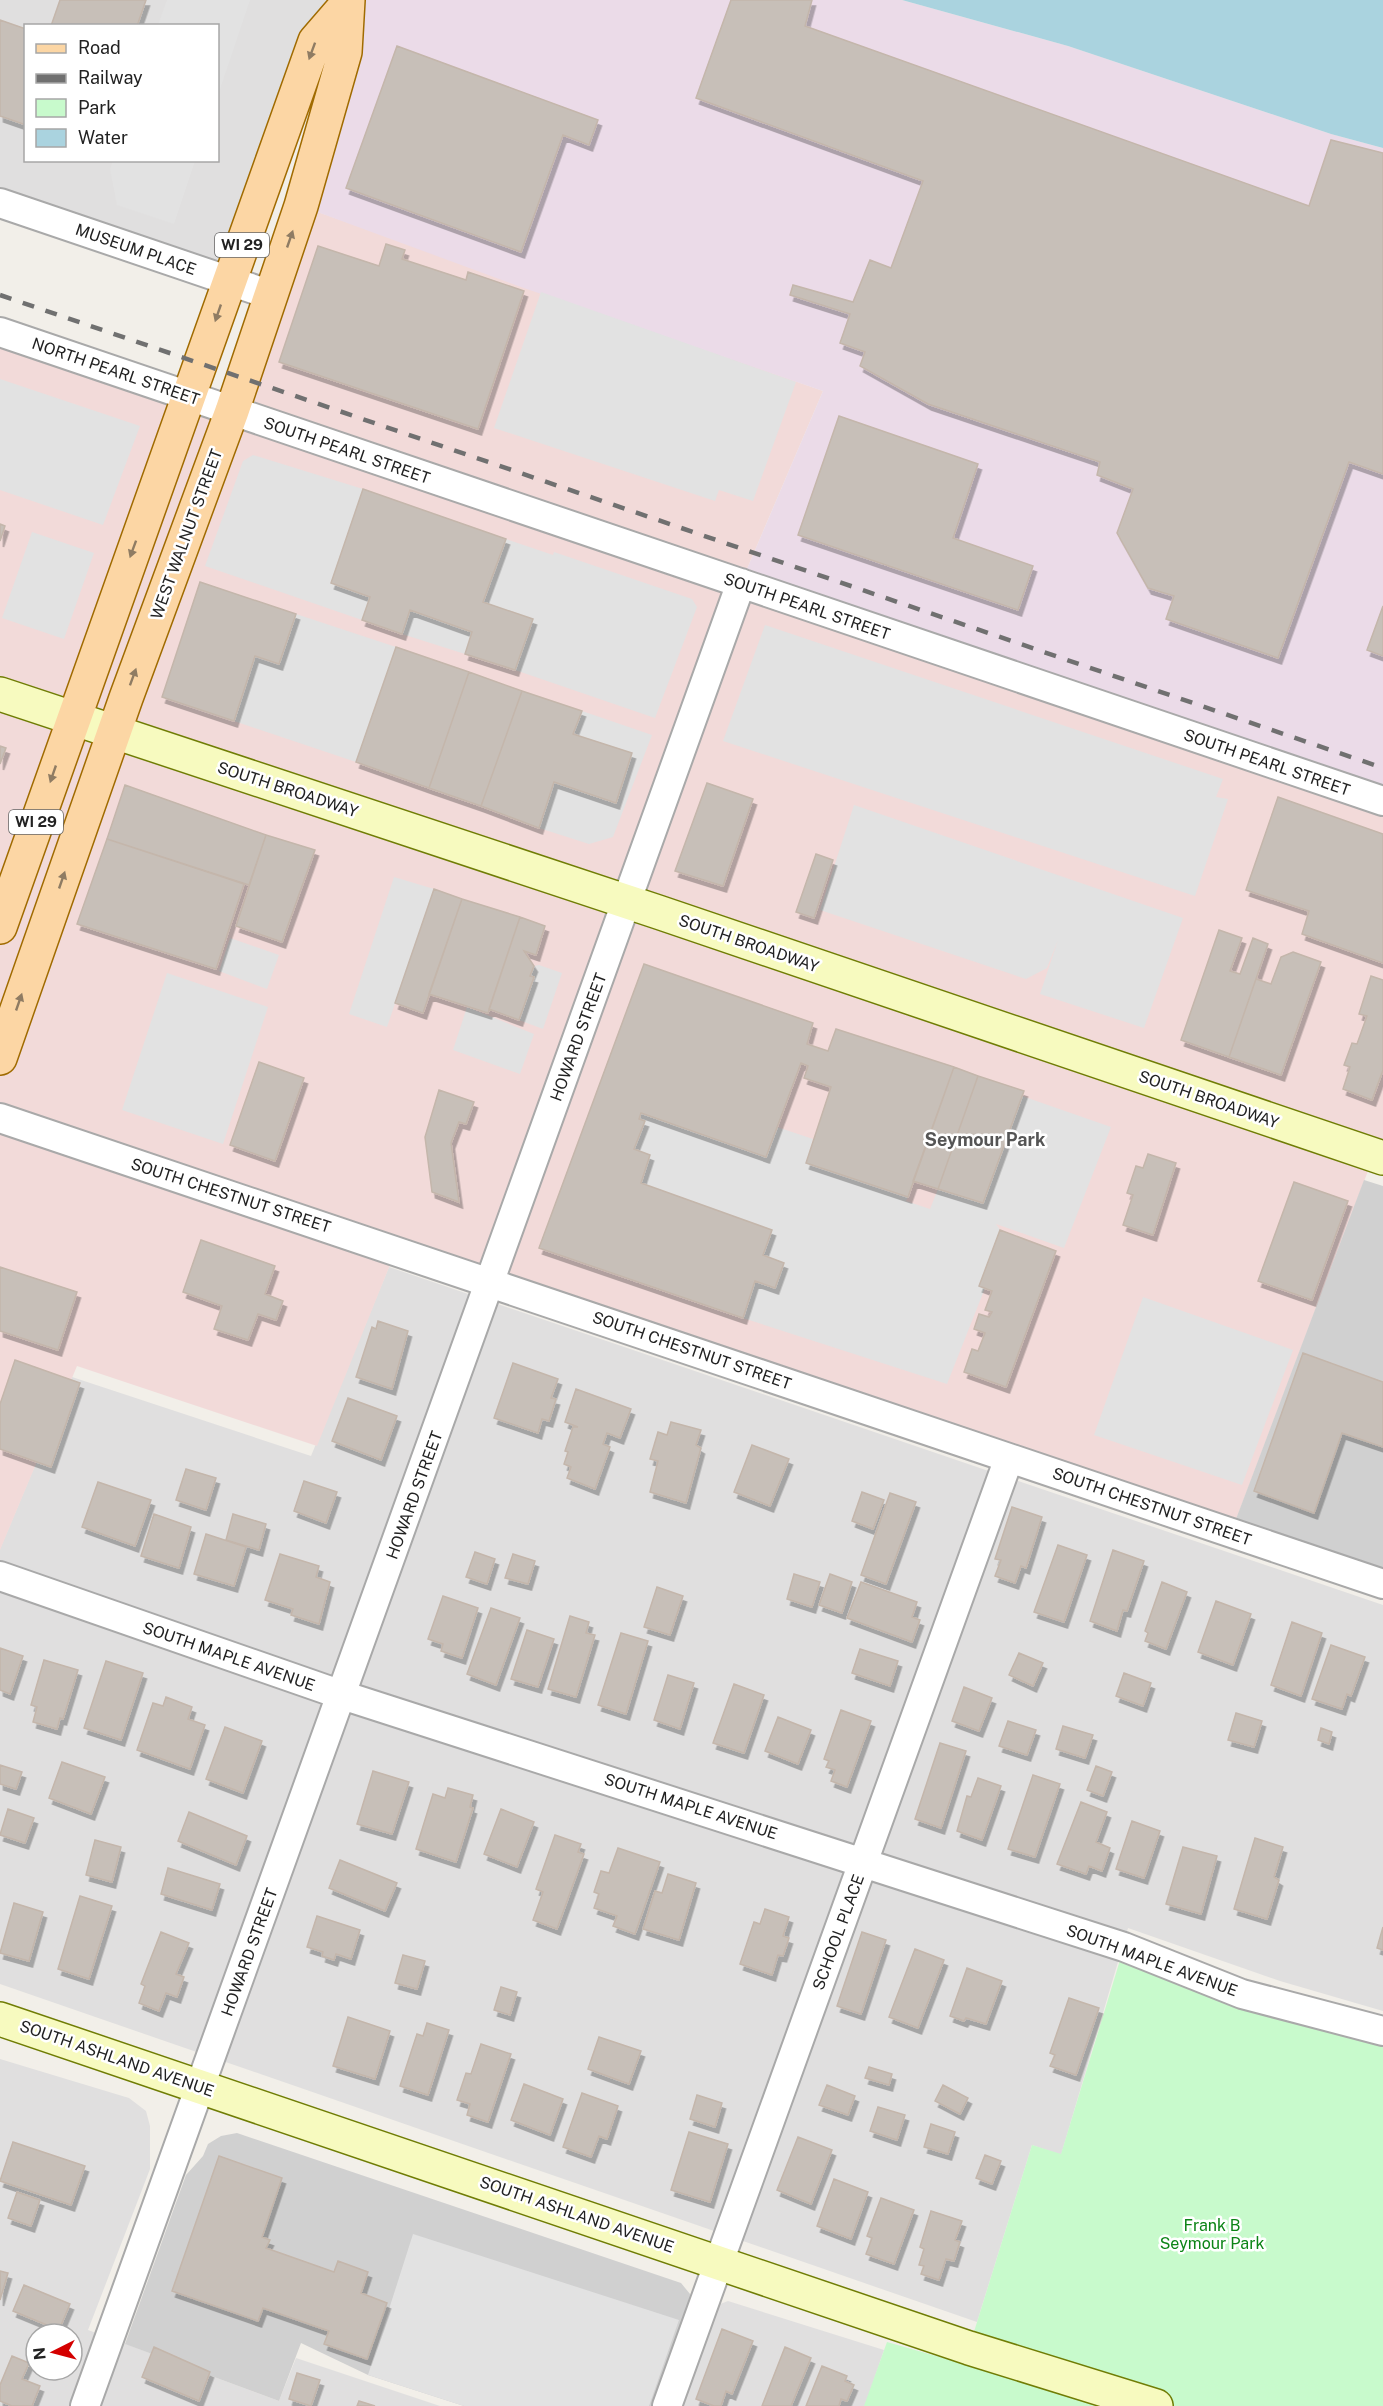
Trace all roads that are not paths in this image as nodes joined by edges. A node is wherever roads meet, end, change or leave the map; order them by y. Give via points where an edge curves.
1 (347, 2) edge
2 (0, 203) edge
3 (229, 280) junction
4 (271, 295) junction
5 (0, 332) edge
6 (189, 396) junction
7 (232, 411) junction
8 (741, 583) junction
9 (0, 694) edge
10 (72, 718) junction
11 (113, 732) junction
12 (1383, 801) edge
13 (628, 901) junction
14 (0, 927) edge
15 (0, 1058) edge
16 (0, 1118) edge
17 (1383, 1158) edge
18 (491, 1282) junction
19 (1009, 1458) junction
20 (0, 1576) edge
21 (1383, 1584) edge
22 (342, 1695) junction
23 (863, 1862) junction
24 (0, 2019) edge
25 (1383, 2031) edge
26 (201, 2086) junction
27 (719, 2262) junction
28 (85, 2406) edge
29 (667, 2406) edge
30 (1156, 2406) edge

1 -> 3 main road, WEST WALNUT STREET / WI 29 via 315,41
4 -> 1 main road, WEST WALNUT STREET / WI 29 via 345,52
2 - 3 street, MUSEUM PLACE
3 - 4 street, MUSEUM PLACE
3 -> 6 main road, WEST WALNUT STREET / WI 29
4 - 7 main road, WEST WALNUT STREET / WI 29
5 - 6 street, NORTH PEARL STREET
6 - 7 street, NORTH PEARL STREET
6 -> 10 main road, WEST WALNUT STREET / WI 29
7 - 8 street, SOUTH PEARL STREET
11 -> 7 main road, WEST WALNUT STREET / WI 29
8 - 12 street, SOUTH PEARL STREET
8 - 13 street, HOWARD STREET
9 - 10 street, SOUTH BROADWAY
10 - 11 street, SOUTH BROADWAY
10 -> 14 main road, WEST WALNUT STREET / WI 29
11 - 13 street, SOUTH BROADWAY
15 -> 11 main road, WEST WALNUT STREET / WI 29
13 - 17 street, SOUTH BROADWAY
13 - 18 street, HOWARD STREET
16 - 18 street, SOUTH CHESTNUT STREET
18 - 19 street, SOUTH CHESTNUT STREET
18 - 22 street, HOWARD STREET
19 - 21 street, SOUTH CHESTNUT STREET
19 - 23 street, SCHOOL PLACE
20 - 22 street, SOUTH MAPLE AVENUE
22 - 23 street, SOUTH MAPLE AVENUE
22 - 26 street, HOWARD STREET
23 - 25 street, SOUTH MAPLE AVENUE via 1124,1947 1242,1994
23 - 27 street, SCHOOL PLACE
24 - 26 street, SOUTH ASHLAND AVENUE
26 - 27 street, SOUTH ASHLAND AVENUE
26 - 28 street, HOWARD STREET
27 - 29 street, SCHOOL PLACE
27 - 30 street, SOUTH ASHLAND AVENUE via 988,2355

